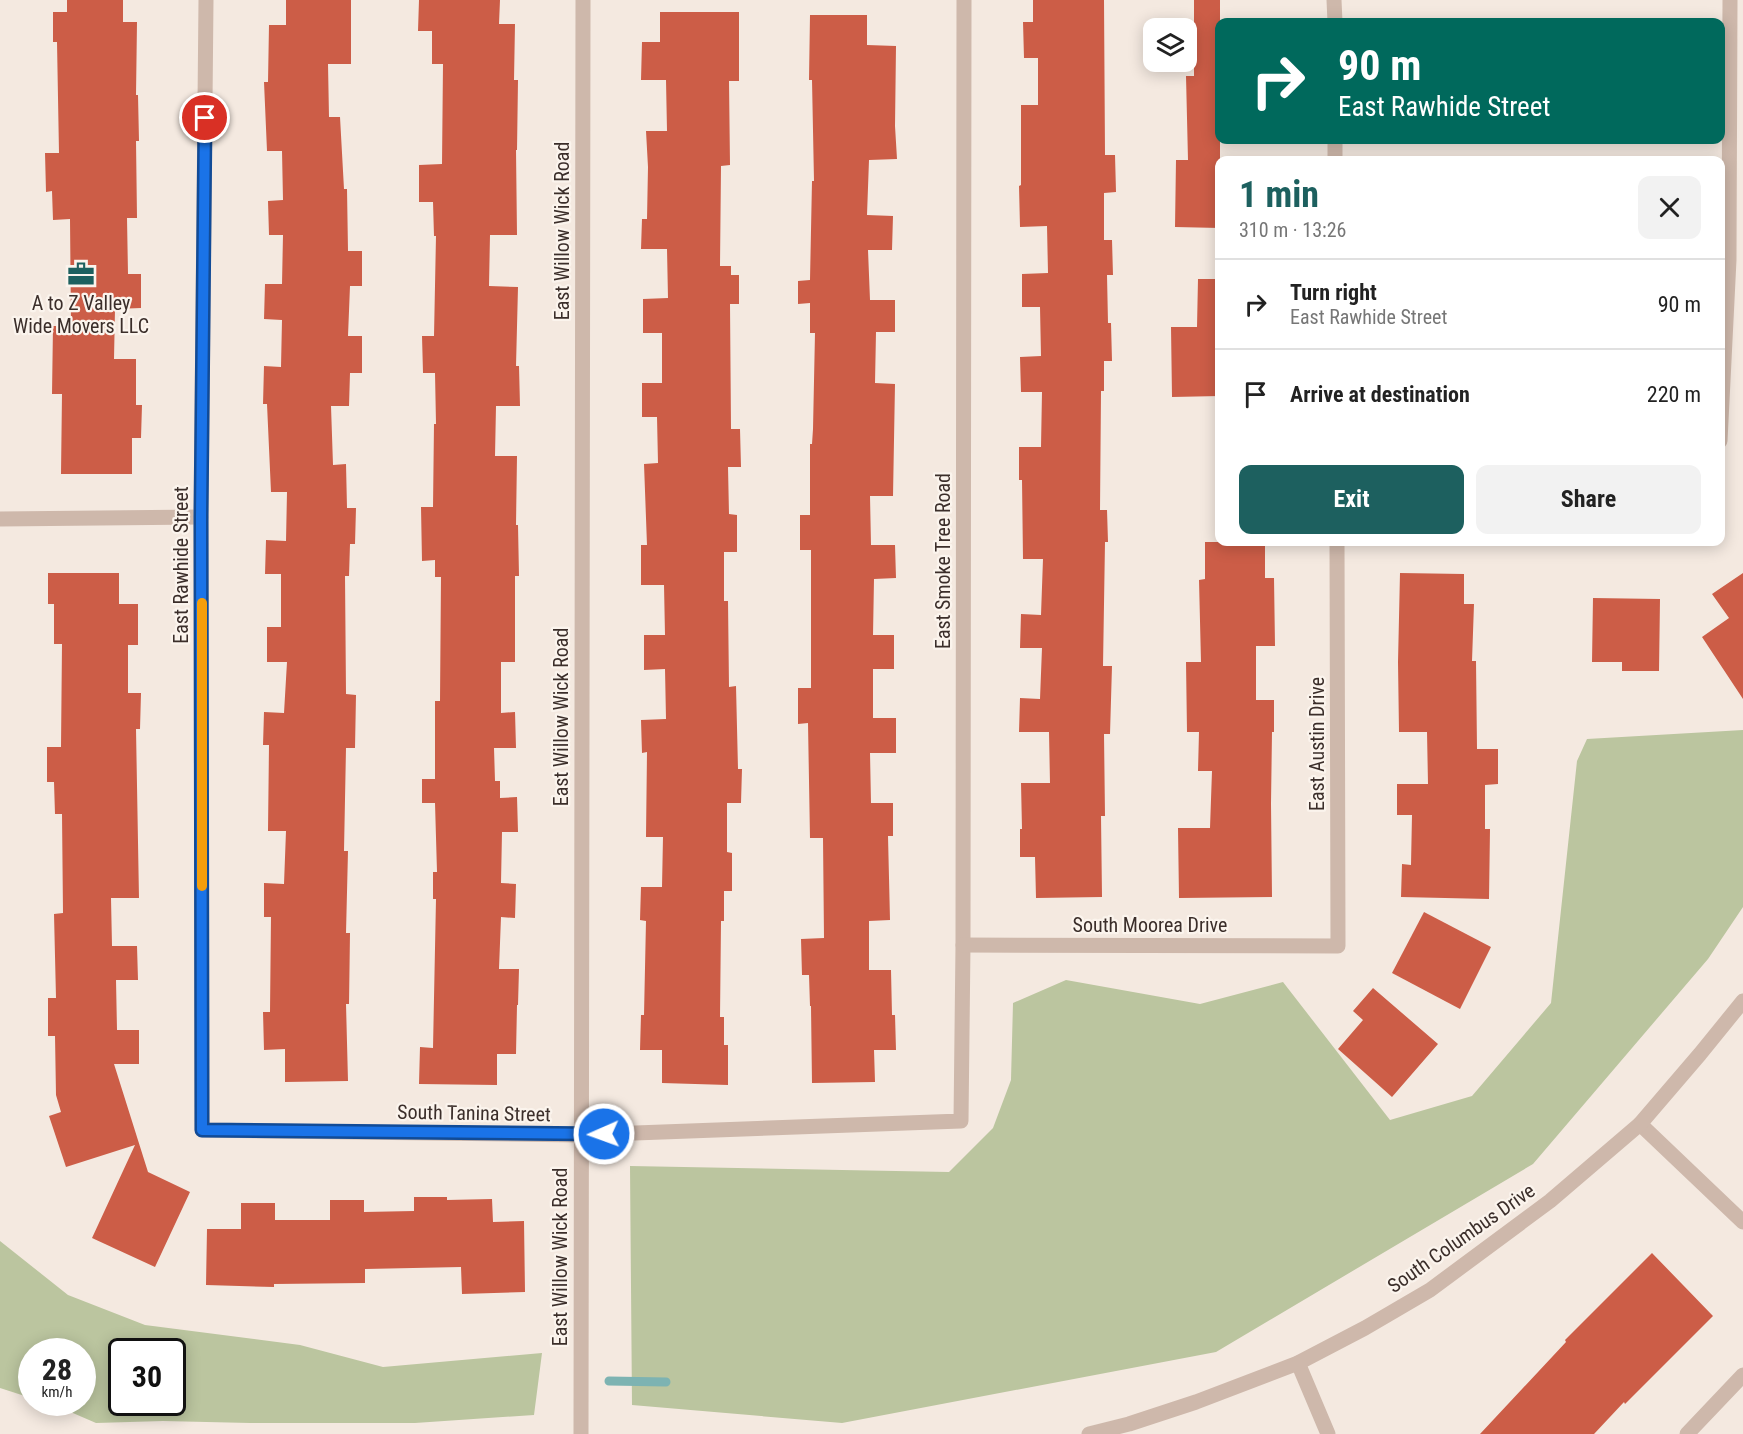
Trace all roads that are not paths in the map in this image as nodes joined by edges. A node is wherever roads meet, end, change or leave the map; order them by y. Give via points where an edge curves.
1 (206, 0) edge
2 (583, 0) edge
3 (964, 0) edge
4 (1335, 0) edge
5 (1730, 0) edge
6 (1335, 18) edge
7 (1736, 260) edge
8 (1725, 395) edge
9 (201, 517) junction
10 (0, 519) edge
11 (1337, 546) edge
12 (963, 945) junction
13 (1338, 946) joint
14 (1743, 1001) edge
15 (960, 1121) joint
16 (1640, 1124) junction
17 (202, 1130) joint
18 (581, 1135) junction
19 (1743, 1222) edge
20 (1298, 1363) junction
21 (1743, 1375) edge
22 (581, 1434) edge
23 (1089, 1434) edge
24 (1328, 1434) edge
25 (1687, 1434) edge

1 - 9 street, East Rawhide Street
2 - 18 street, East Willow Wick Road
3 - 12 street, East Smoke Tree Road
4 - 6 street
5 - 7 street
7 - 8 street
9 - 10 street
9 - 17 street, East Rawhide Street
11 - 13 street, East Austin Drive
12 - 13 street, South Moorea Drive
12 - 15 street, East Smoke Tree Road
14 - 16 street, South Columbus Drive
15 - 18 street, South Tanina Street
16 - 19 street
16 - 20 street, South Columbus Drive via 1550,1201 1430,1290
17 - 18 street, South Tanina Street
18 - 22 street, East Willow Wick Road
20 - 23 street, South Columbus Drive via 1196,1402
20 - 24 street
21 - 25 street

